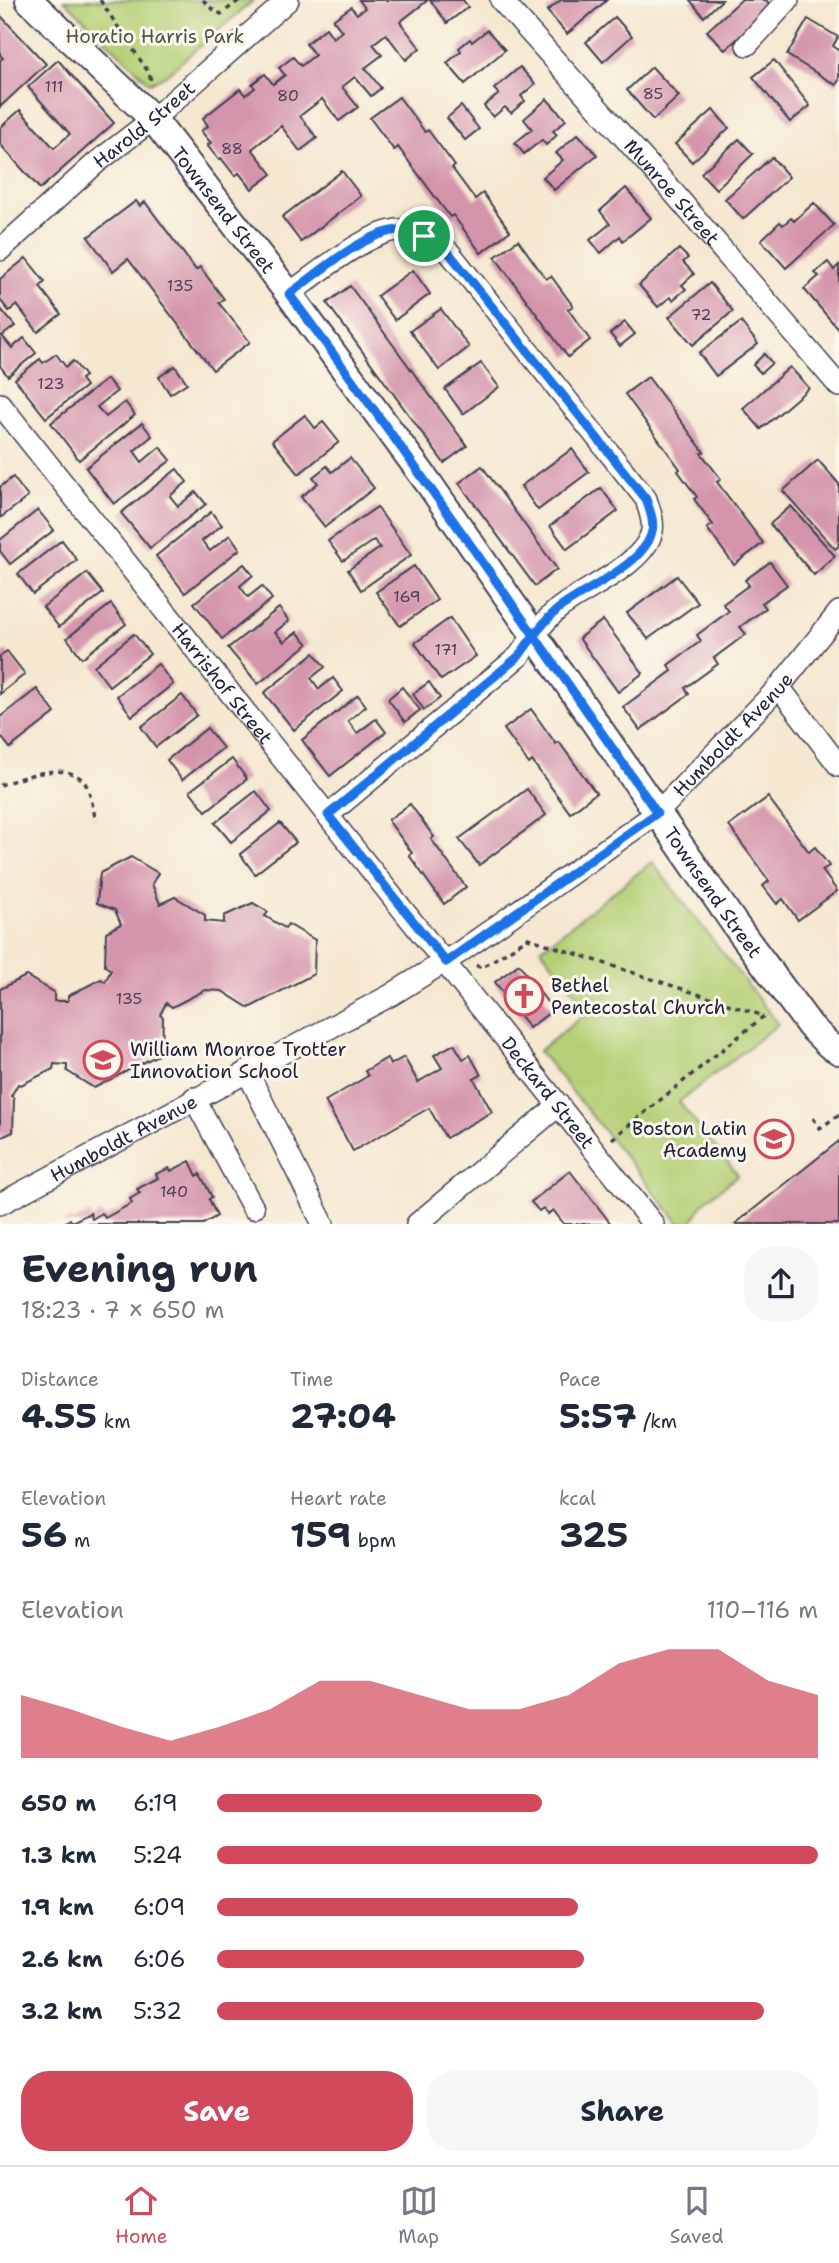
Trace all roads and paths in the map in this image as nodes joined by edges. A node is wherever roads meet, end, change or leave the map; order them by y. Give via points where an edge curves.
1 (29, 0) edge
2 (100, 0) edge
3 (203, 0) edge
4 (240, 0) edge
5 (288, 0) edge
6 (501, 0) edge
7 (788, 0) edge
8 (747, 45) dead end
9 (150, 90) dead end
10 (153, 119) junction
11 (0, 250) edge
12 (289, 294) junction
13 (839, 386) edge
14 (0, 404) edge
15 (839, 612) edge
16 (534, 634) junction
17 (779, 687) junction
18 (839, 766) edge
19 (0, 785) edge
20 (657, 813) junction
21 (328, 815) junction
22 (96, 821) dead end
23 (453, 957) junction
24 (787, 997) junction
25 (764, 1016) junction
26 (839, 1051) edge
27 (247, 1071) junction
28 (194, 1098) junction
29 (559, 1105) junction
30 (839, 1115) edge
31 (813, 1118) dead end
32 (597, 1152) junction
33 (0, 1203) edge
34 (253, 1208) dead end
35 (323, 1223) edge
36 (417, 1223) edge
37 (653, 1223) edge

1 - 10 main road, Townsend Street
2 - 9 path via 149,73
3 - 4 path via 221,14
5 - 10 street, Harold Street
6 - 13 street, Munroe Street
7 - 8 street
10 - 11 street, Harold Street via 96,163
10 - 12 main road, Townsend Street
12 - 16 main road, Townsend Street
12 - 16 street via 376,236 399,230 424,236 449,253 646,499 652,518 646,545 627,565 557,610
14 - 21 street, Harrishof Street
15 - 17 street, Humboldt Avenue
16 - 20 main road, Townsend Street
16 - 21 street via 519,656
17 - 18 street
17 - 20 street, Humboldt Avenue
19 - 22 path via 54,771 72,774 85,783
20 - 23 street, Humboldt Avenue
20 - 24 main road, Townsend Street
21 - 23 street, Harrishof Street
23 - 25 path via 481,968 528,938
23 - 27 street, Humboldt Avenue
23 - 29 street, Deckard Street
24 - 25 path
24 - 26 main road, Townsend Street via 810,1026
25 - 32 path
27 - 28 street, Humboldt Avenue
27 - 35 street
28 - 33 street, Humboldt Avenue
28 - 34 street
29 - 32 street, Deckard Street
29 - 36 street
30 - 31 path via 820,1128
32 - 37 street, Deckard Street

